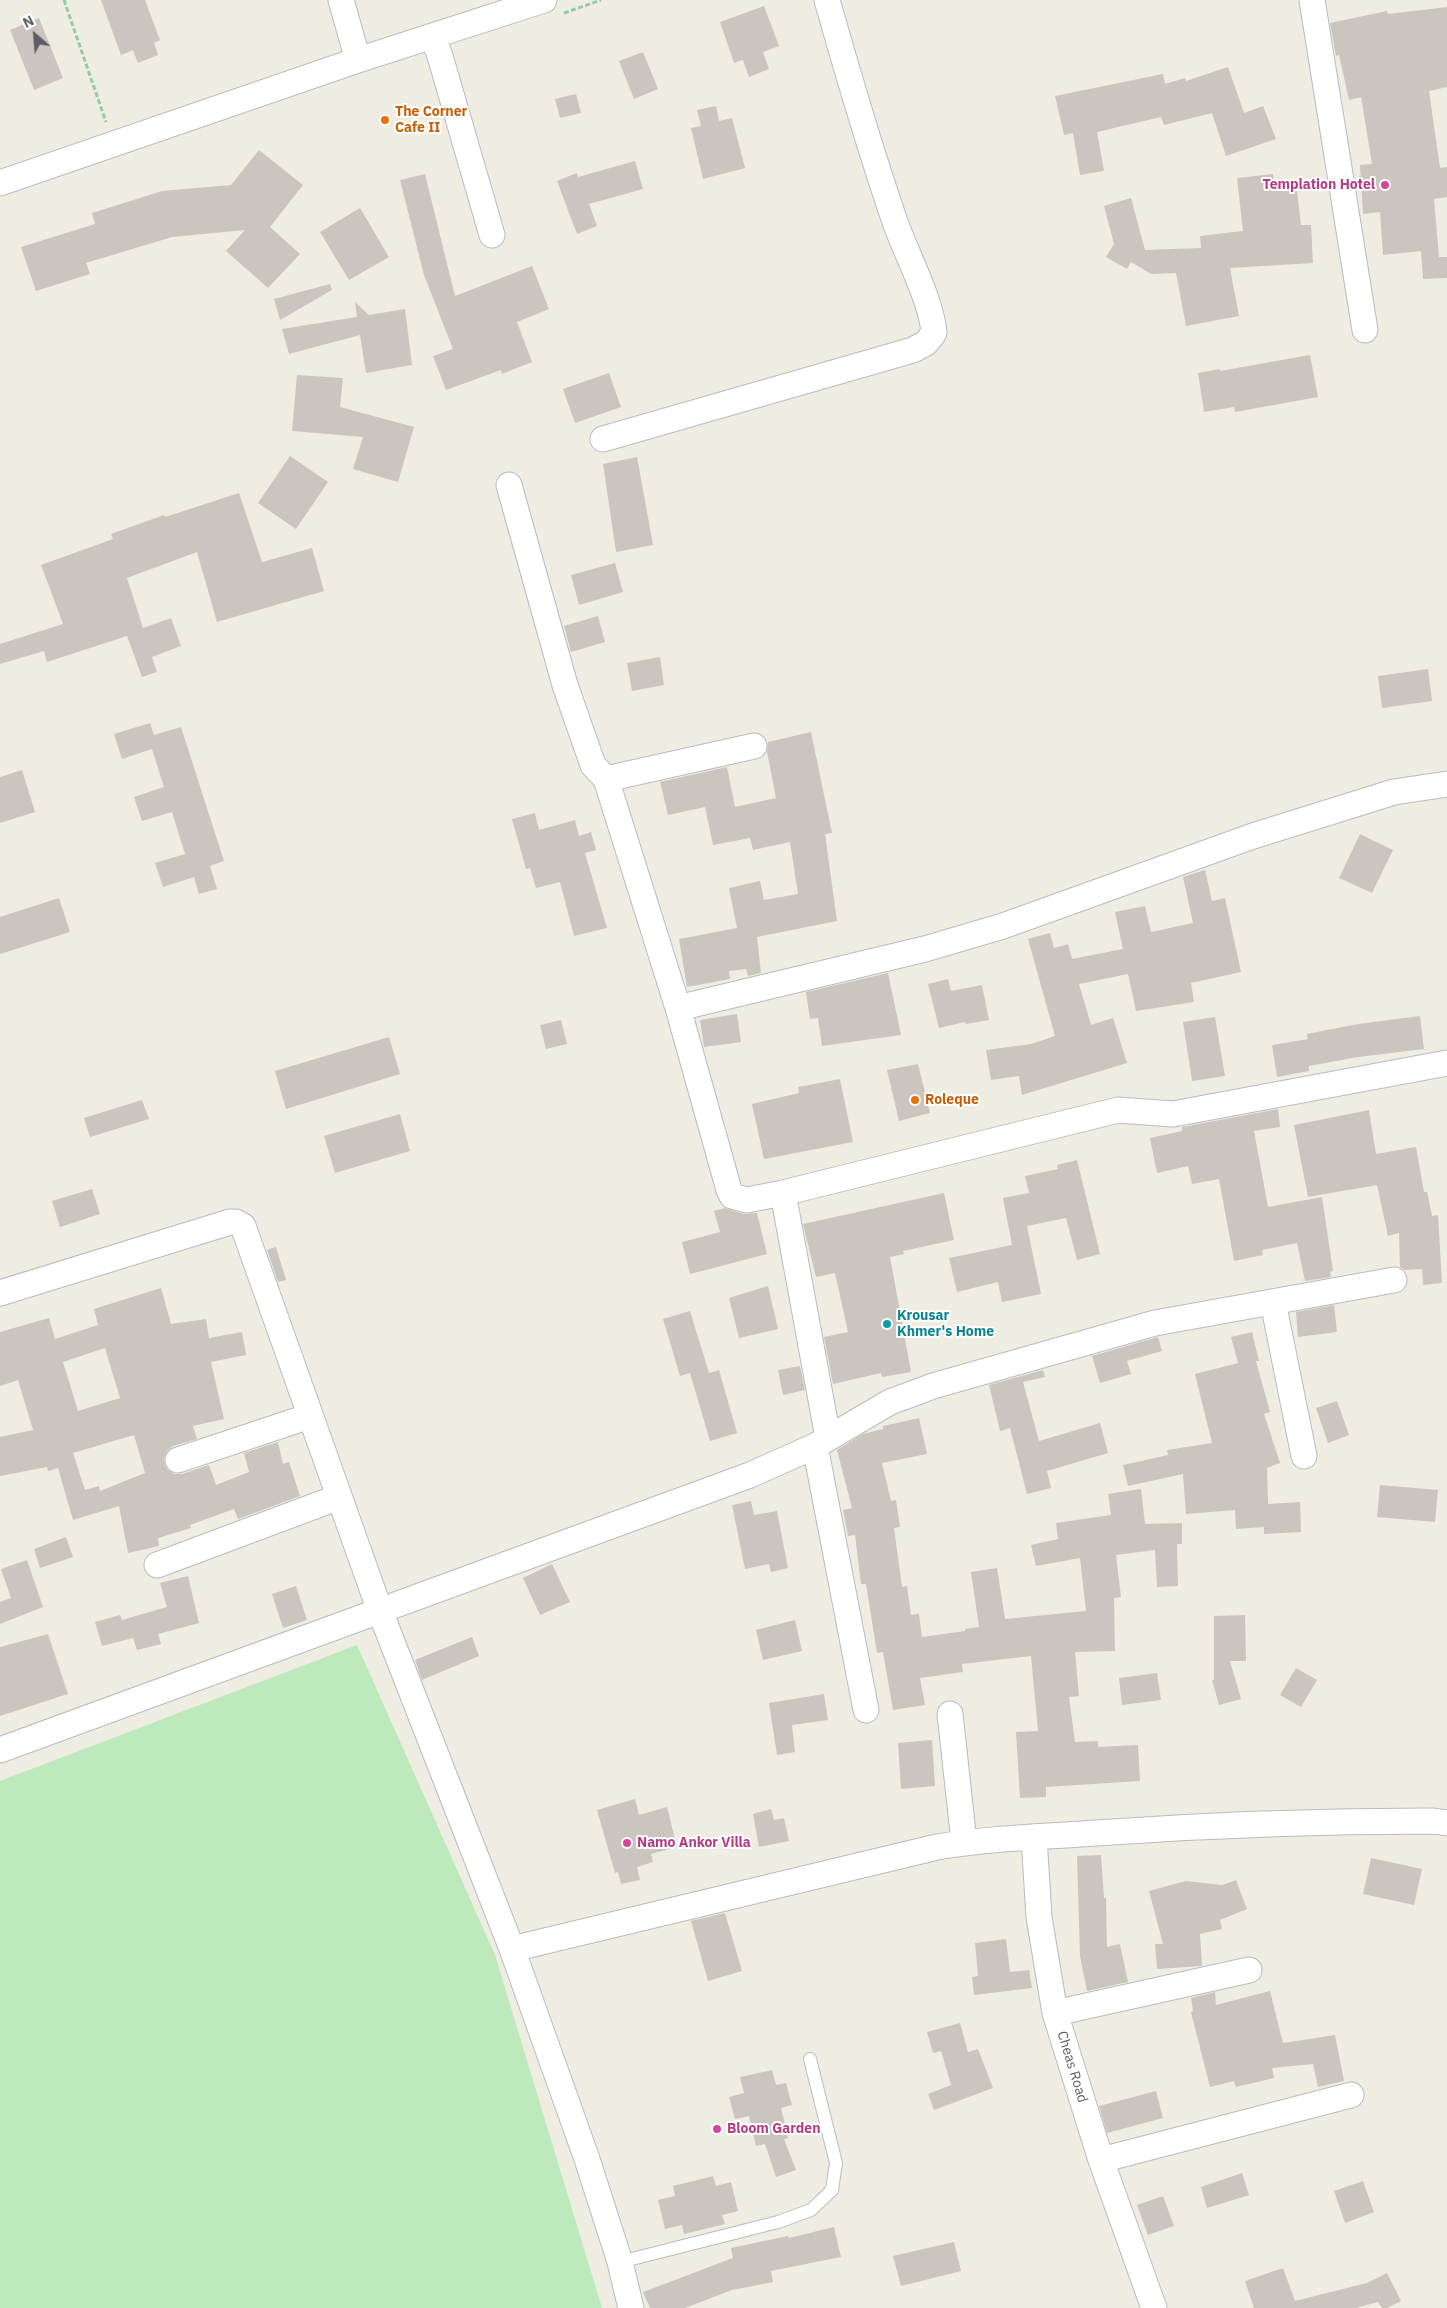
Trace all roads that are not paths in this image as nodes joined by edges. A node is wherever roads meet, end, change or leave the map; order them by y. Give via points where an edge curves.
1 (341, 0) edge
2 (544, 0) edge
3 (827, 0) edge
4 (1312, 0) edge
5 (433, 38) junction
6 (358, 60) junction
7 (0, 183) edge
8 (492, 235) dead end
9 (1365, 330) dead end
10 (603, 438) dead end
11 (509, 485) dead end
12 (754, 746) dead end
13 (606, 779) junction
14 (1447, 784) edge
15 (678, 1008) junction
16 (1447, 1063) edge
17 (783, 1193) junction
18 (1394, 1280) dead end
19 (0, 1293) edge
20 (1273, 1302) junction
21 (310, 1416) junction
22 (822, 1442) junction
23 (1304, 1456) dead end
24 (178, 1460) dead end
25 (339, 1497) junction
26 (157, 1564) dead end
27 (380, 1611) junction
28 (866, 1710) dead end
29 (950, 1714) dead end
30 (0, 1750) edge
31 (1447, 1823) edge
32 (1034, 1837) junction
33 (964, 1842) junction
34 (512, 1949) junction
35 (1249, 1970) dead end
36 (1055, 2013) junction
37 (810, 2059) dead end
38 (1351, 2095) dead end
39 (1101, 2160) junction
40 (620, 2262) junction
41 (631, 2308) edge
42 (1154, 2308) edge

1 - 6 street
2 - 5 street
3 - 10 street via 861,117 895,222 930,312 934,333 926,343 913,350
4 - 9 street
5 - 6 street
5 - 8 street
6 - 7 street
11 - 13 street via 565,684 594,766
12 - 13 street
13 - 15 street
14 - 15 street via 1394,792 1253,836 1003,926 925,949
15 - 17 street via 732,1196 747,1200
16 - 17 street via 1172,1114 1118,1110
17 - 22 street
18 - 20 street
19 - 21 street via 236,1222 243,1226
20 - 22 street via 1155,1322 933,1386 890,1402
20 - 23 street
21 - 24 street
21 - 25 street
22 - 27 street via 750,1475
22 - 28 street
25 - 26 street
25 - 27 street
27 - 30 street
27 - 34 street
29 - 33 street
31 - 32 street via 1301,1822
32 - 33 street
32 - 36 street via 1039,1917
33 - 34 street
34 - 40 street
35 - 36 street, Cheas Road
36 - 39 street, Cheas Road
37 - 40 lane via 836,2163 832,2190 811,2210 778,2222
38 - 39 street
39 - 42 street, Cheas Road
40 - 41 street

